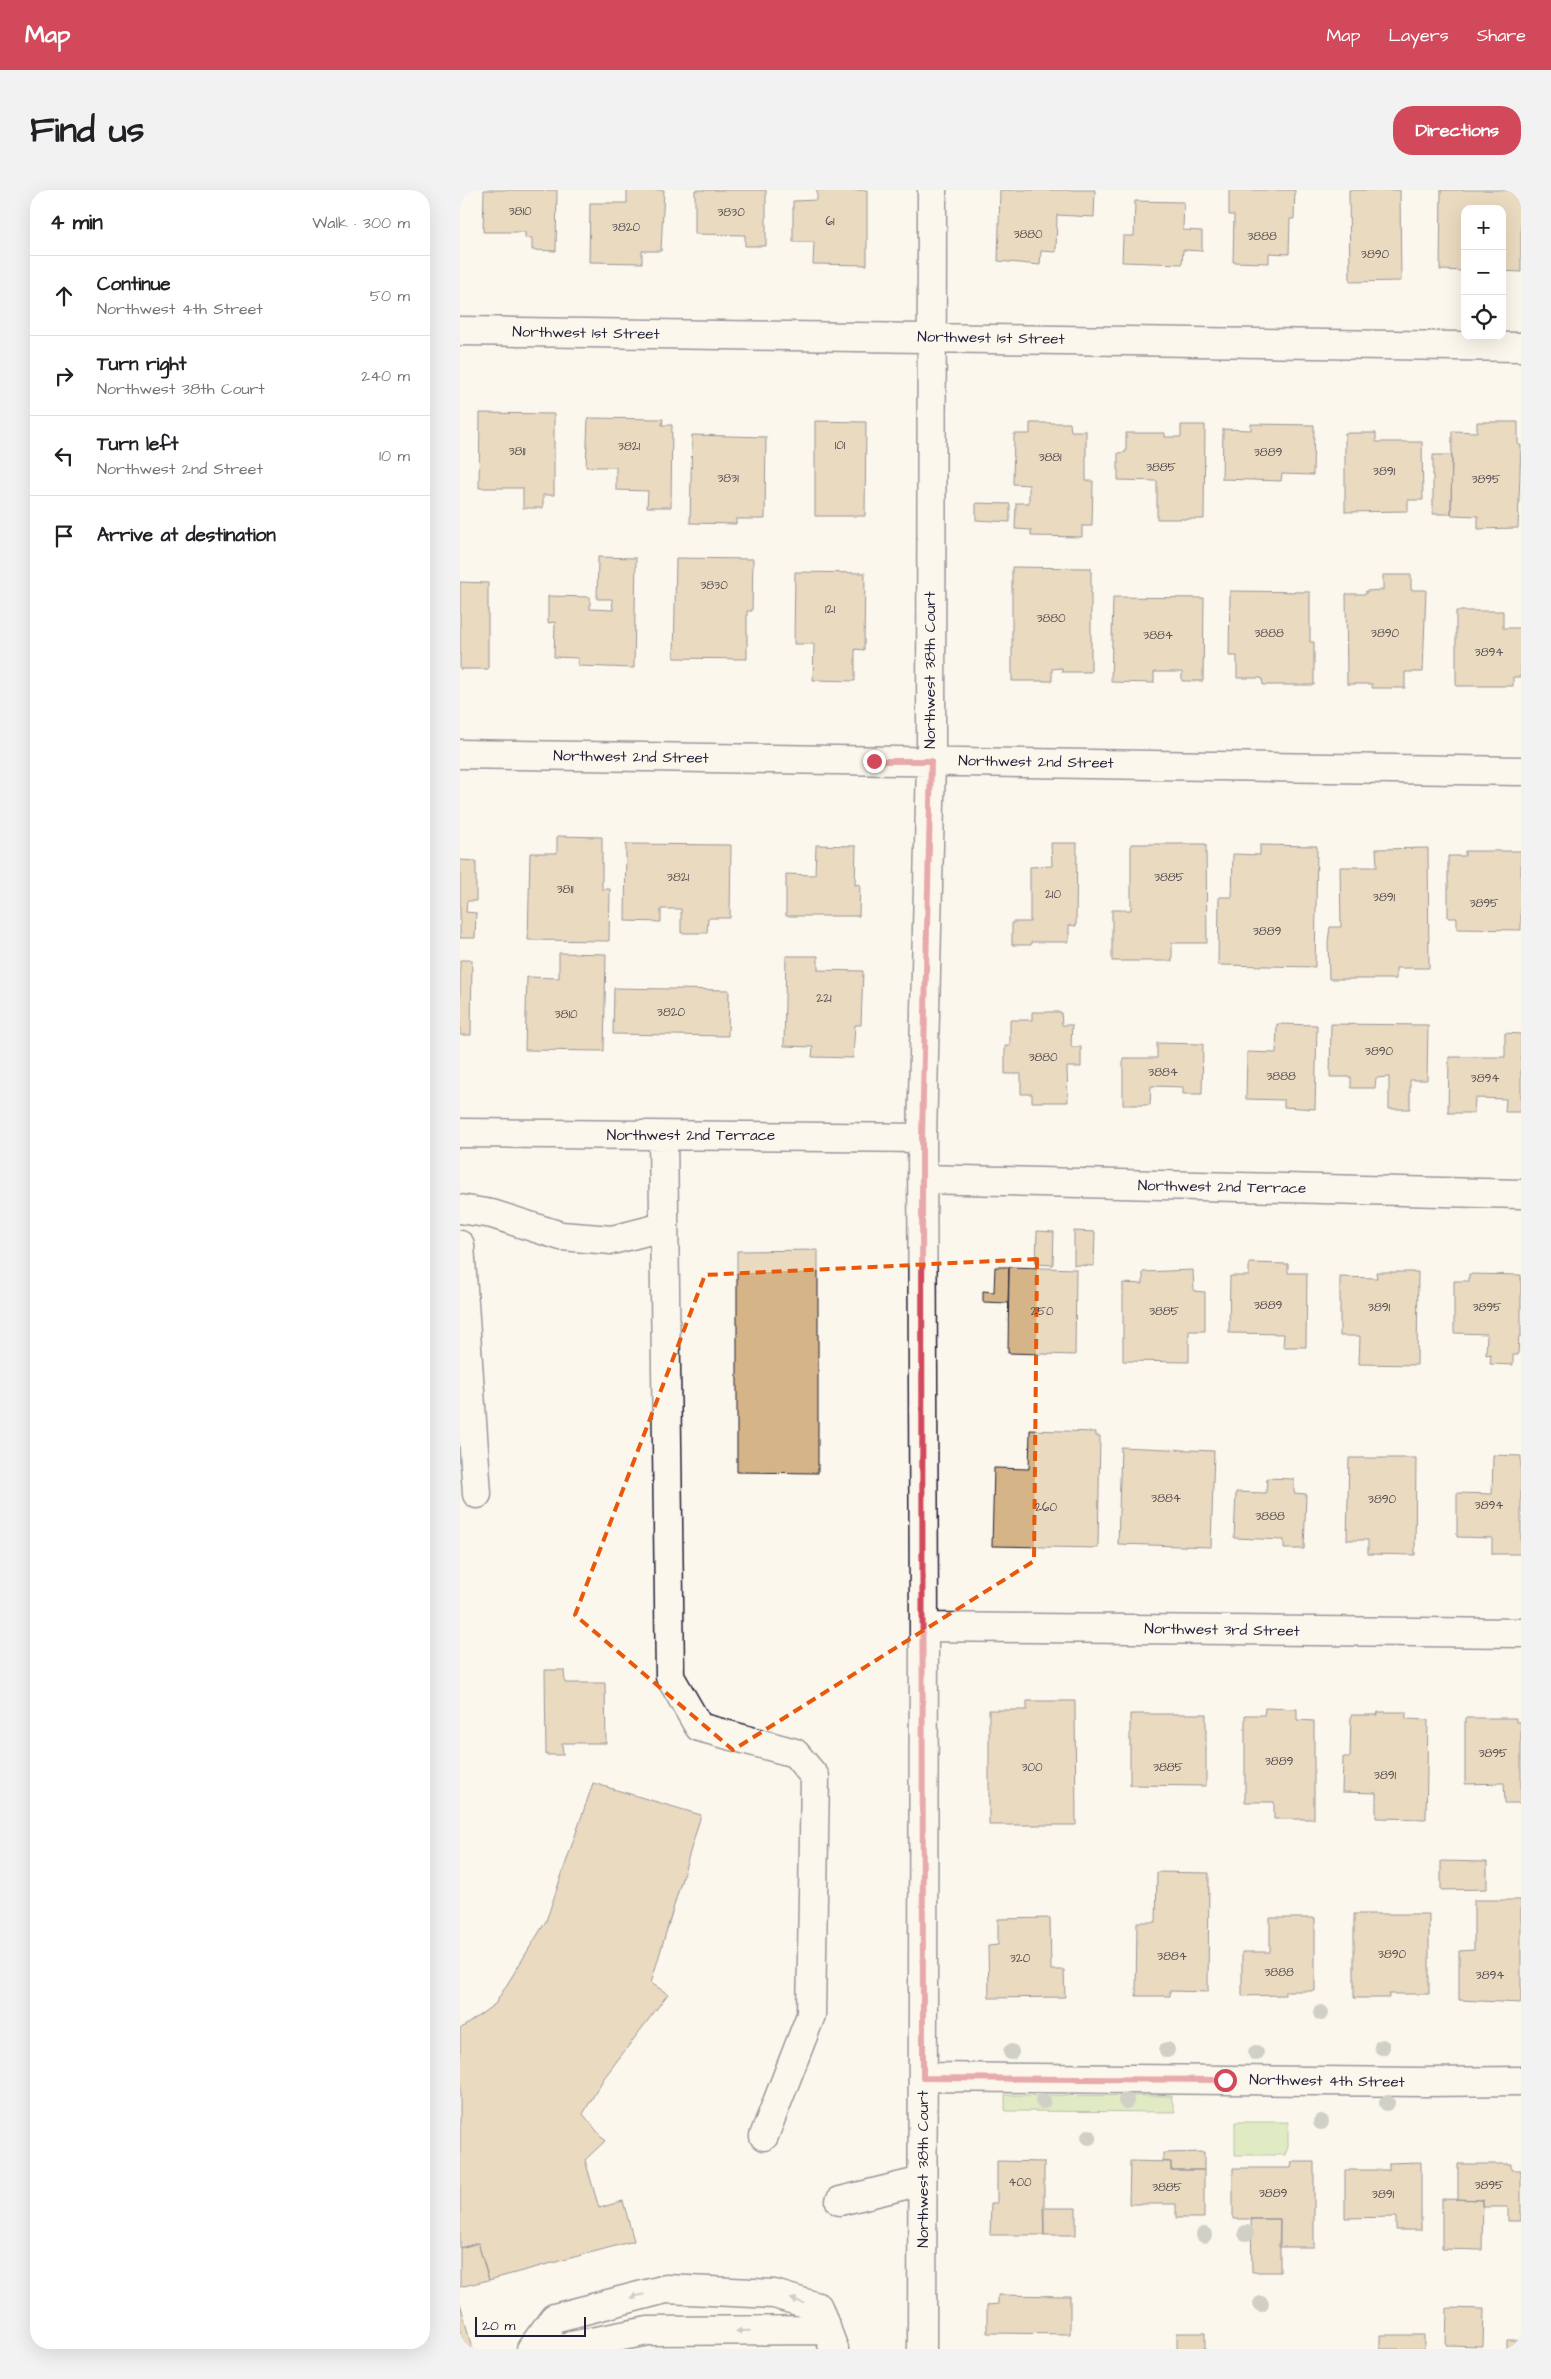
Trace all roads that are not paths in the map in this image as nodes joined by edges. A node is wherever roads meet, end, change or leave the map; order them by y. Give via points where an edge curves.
1 (932, 190) edge
2 (460, 331) edge
3 (931, 338) junction
4 (1521, 347) edge
5 (460, 754) edge
6 (931, 761) junction
7 (1521, 771) edge
8 (460, 1133) edge
9 (663, 1136) junction
10 (922, 1138) junction
11 (922, 1179) junction
12 (1521, 1194) edge
13 (460, 1209) edge
14 (663, 1226) junction
15 (460, 1245) edge
16 (477, 1494) dead end
17 (924, 1627) junction
18 (1521, 1633) edge
19 (923, 2078) junction
20 (1521, 2081) edge
21 (764, 2136) dead end
22 (922, 2181) junction
23 (840, 2201) dead end
24 (830, 2339) edge
25 (531, 2349) edge
26 (555, 2349) edge
27 (922, 2349) edge

1 - 3 street, Northwest 38th Court
2 - 3 street, Northwest 1st Street
3 - 4 street, Northwest 1st Street
3 - 6 street, Northwest 38th Court
5 - 6 street, Northwest 2nd Street
6 - 7 street, Northwest 2nd Street
6 - 10 street, Northwest 38th Court
8 - 9 street, Northwest 2nd Terrace
9 - 10 street, Northwest 2nd Terrace
9 - 14 street
10 - 11 street, Northwest 38th Court
11 - 12 street, Northwest 2nd Terrace
11 - 17 street, Northwest 38th Court
13 - 14 street via 492,1214 561,1236 612,1240
14 - 21 street via 670,1677 699,1727 795,1753 815,1778 810,2015
15 - 16 street
17 - 18 street, Northwest 3rd Street
17 - 19 street, Northwest 38th Court
19 - 20 street, Northwest 4th Street
19 - 22 street, Northwest 38th Court
22 - 23 street
22 - 27 street, Northwest 38th Court
24 -> 25 street via 818,2307 774,2294 666,2289 554,2318
24 -> 26 street via 648,2332

